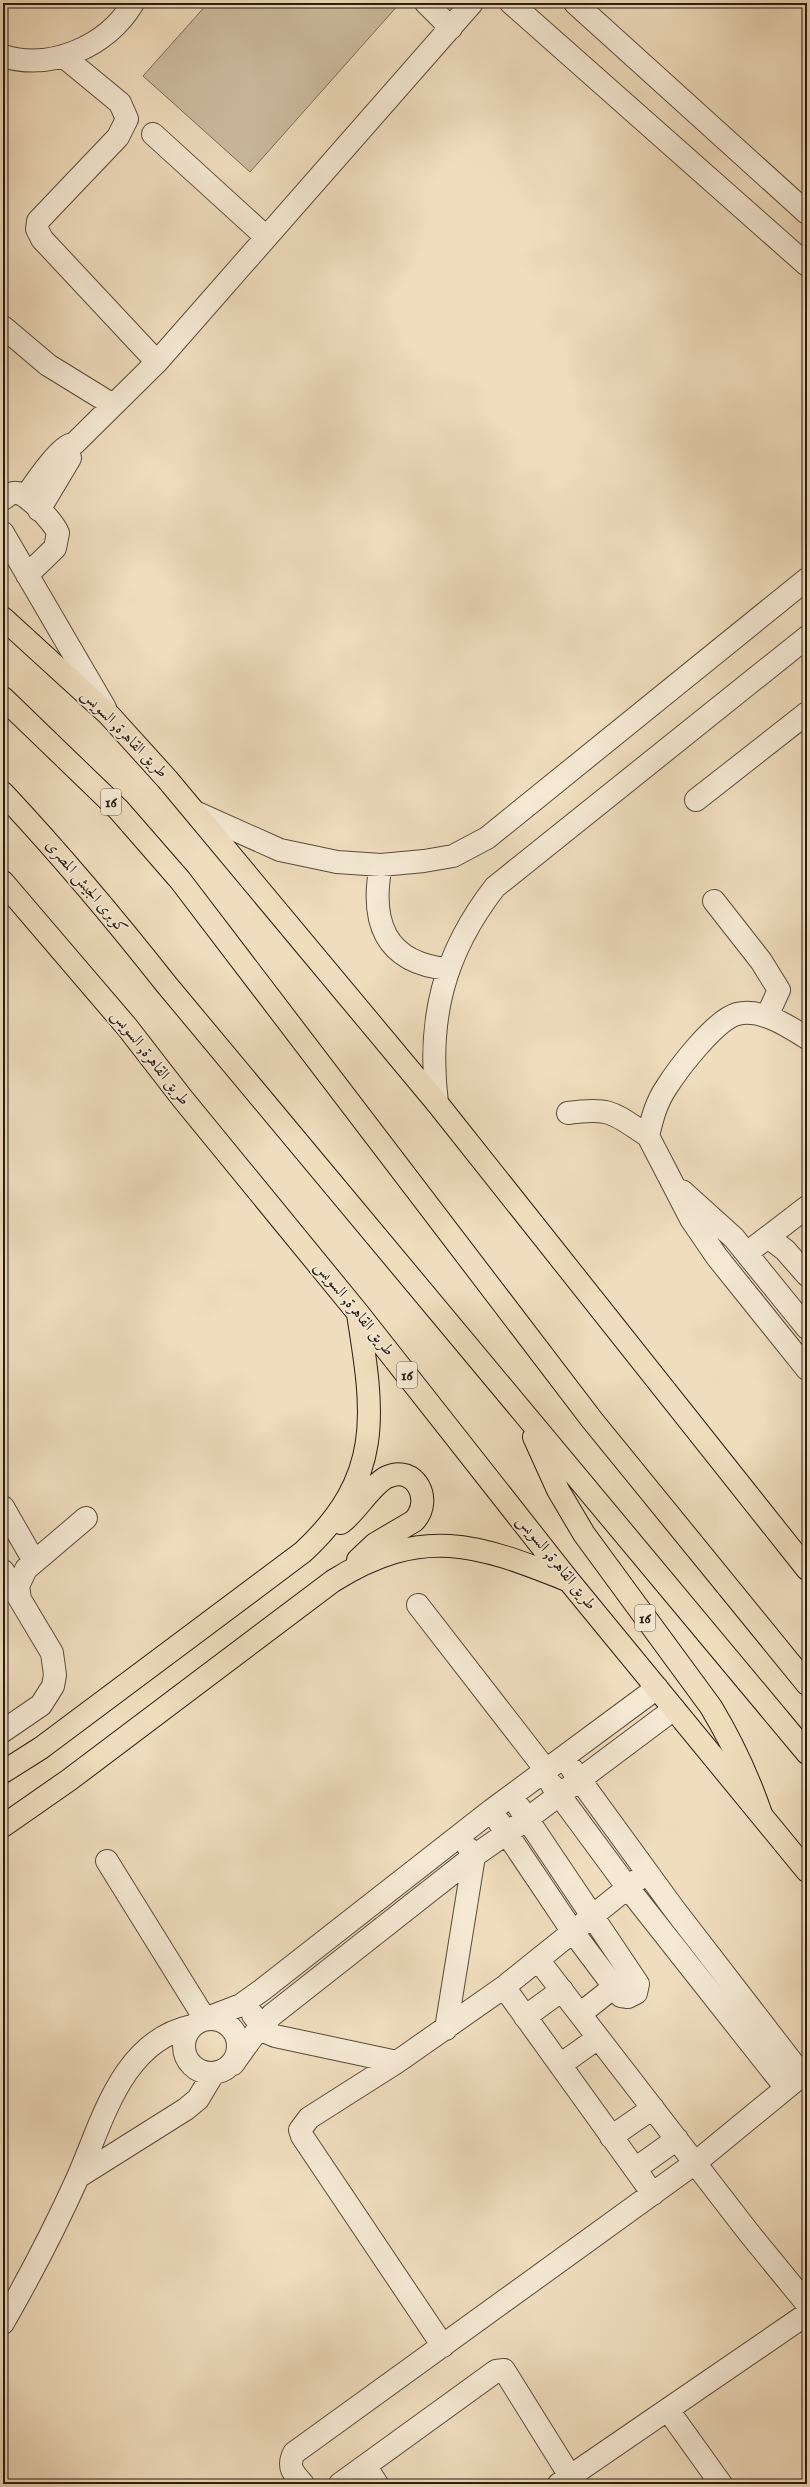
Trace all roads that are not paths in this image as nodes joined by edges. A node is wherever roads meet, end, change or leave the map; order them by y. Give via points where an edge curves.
1 (133, 3) edge
2 (426, 3) edge
3 (472, 3) edge
4 (511, 3) edge
5 (575, 3) edge
6 (451, 28) junction
7 (3, 56) edge
8 (63, 56) junction
9 (153, 134) dead end
10 (807, 213) edge
11 (266, 238) junction
12 (807, 264) edge
13 (3, 327) edge
14 (157, 362) junction
15 (113, 405) junction
16 (3, 499) edge
17 (32, 503) junction
18 (3, 533) edge
19 (27, 574) junction
20 (807, 579) edge
21 (3, 618) edge
22 (807, 637) edge
23 (3, 698) edge
24 (807, 713) edge
25 (108, 715) junction
26 (3, 793) edge
27 (696, 800) dead end
28 (195, 812) junction
29 (381, 865) junction
30 (3, 882) edge
31 (714, 902) dead end
32 (448, 969) junction
33 (767, 1016) junction
34 (807, 1038) edge
35 (437, 1103) junction
36 (568, 1113) dead end
37 (648, 1136) junction
38 (674, 1184) junction
39 (807, 1207) edge
40 (768, 1237) junction
41 (747, 1253) junction
42 (807, 1275) edge
43 (358, 1313) junction
44 (807, 1328) edge
45 (807, 1369) edge
46 (528, 1421) junction
47 (3, 1507) edge
48 (86, 1518) dead end
49 (318, 1537) junction
50 (34, 1561) junction
51 (807, 1569) edge
52 (350, 1570) junction
53 (3, 1571) edge
54 (569, 1581) junction
55 (20, 1599) junction
56 (418, 1605) dead end
57 (807, 1684) edge
58 (657, 1688) junction
59 (674, 1709) junction
60 (4, 1728) edge
61 (807, 1753) edge
62 (563, 1757) junction
63 (545, 1771) junction
64 (3, 1772) edge
65 (580, 1780) junction
66 (512, 1796) junction
67 (559, 1796) junction
68 (492, 1810) junction
69 (761, 1814) junction
70 (527, 1819) junction
71 (3, 1826) edge
72 (507, 1833) junction
73 (460, 1835) junction
74 (474, 1856) junction
75 (107, 1861) dead end
76 (807, 1871) edge
77 (646, 1873) junction
78 (628, 1888) junction
79 (592, 1917) junction
80 (573, 1932) junction
81 (539, 1961) junction
82 (702, 1963) junction
83 (504, 1987) junction
84 (614, 1987) junction
85 (562, 1990) junction
86 (244, 2003) junction
87 (580, 2014) junction
88 (525, 2017) junction
89 (198, 2022) junction
90 (261, 2026) junction
91 (446, 2029) junction
92 (598, 2038) junction
93 (397, 2062) junction
94 (233, 2064) junction
95 (560, 2065) junction
96 (214, 2074) junction
97 (799, 2078) edge
98 (653, 2108) junction
99 (611, 2137) junction
100 (677, 2139) junction
101 (695, 2163) junction
102 (635, 2169) junction
103 (78, 2177) junction
104 (653, 2194) junction
105 (807, 2304) edge
106 (807, 2314) edge
107 (3, 2323) edge
108 (443, 2346) junction
109 (668, 2410) junction
110 (371, 2476) edge
111 (568, 2482) edge
112 (303, 2484) edge
113 (340, 2484) edge
114 (720, 2484) edge

1 - 8 street via 110,32 88,47
2 - 6 street
3 - 6 street
4 - 12 street
5 - 10 street
6 - 11 street
7 - 8 street via 36,60
8 - 14 street via 120,103 127,120 118,137 38,221 37,229 42,239
9 - 11 street
11 - 14 street
13 - 15 street via 48,365
14 - 15 street
15 - 17 street via 74,444 73,453
16 - 17 street via 14,493
17 - 19 street via 55,526 58,540 51,553
18 - 19 street
19 - 25 street
20 - 29 street via 487,838 453,856
21 - 25 main road, طريق القاهرة, السويس
22 - 32 street via 495,887 468,926
23 - 57 main road, 16 via 119,810 150,844 592,1420
24 - 27 street
25 - 28 main road, طريق القاهرة, السويس
26 - 46 main road, كوبرى الجيش المصرى / 16 via 113,916 166,984
28 - 29 street via 280,850 337,862
28 - 35 main road, طريق القاهرة, السويس
29 - 32 street via 376,890 376,907 380,924 388,939 414,962
30 - 43 main road, طريق القاهرة, السويس / 16 via 112,1010
31 - 33 street via 761,961 779,990
32 - 35 street via 440,995 434,1035
33 - 34 street
33 - 37 street via 736,1014 708,1032 666,1088 653,1114
35 - 51 main road, طريق القاهرة, السويس
36 - 37 street via 595,1109 614,1113
37 - 38 street
38 - 41 street
38 - 45 street via 691,1219 717,1257
39 - 40 street
40 - 41 street
40 - 42 street via 785,1250
41 - 44 street
43 - 49 main road via 370,1402 367,1444 362,1465 344,1504
43 - 54 main road, طريق القاهرة, السويس / 16
46 - 61 main road, 16
46 - 69 main road, 16 via 547,1468 570,1512 711,1707 726,1732 743,1766
47 - 50 street
48 - 50 street
49 - 52 main road via 345,1520 382,1480 402,1476 415,1482 420,1488 424,1502 419,1516 375,1544
49 - 64 main road via 303,1552 41,1748
50 - 55 street via 20,1577
52 - 54 main road via 368,1561 406,1549 452,1546 504,1555
52 - 71 main road via 69,1780
53 - 55 street
54 - 58 main road, طريق القاهرة, السويس / 16
55 - 60 street via 52,1653 55,1675 48,1696 33,1712
56 - 63 street
58 - 59 main road, طريق القاهرة, السويس / 16
58 - 62 street
59 - 65 street
59 - 69 main road, طريق القاهرة, السويس / 16
62 - 63 street
62 - 65 street
63 - 66 street
63 - 67 street
65 - 67 street
65 - 77 street
66 - 68 street
66 - 70 street
67 - 70 street
67 - 78 street
68 - 72 street
68 - 73 street
69 - 76 main road, طريق القاهرة, السويس / 16
70 - 72 street
70 - 79 street
72 - 74 street
72 - 80 street
73 - 74 street
73 - 86 street
74 - 90 street
74 - 91 street
75 - 89 street
77 - 78 street
77 - 82 street
78 - 79 street
78 - 82 street
79 - 80 street
79 - 84 street via 639,1989 628,1997 621,1996
80 - 81 street
80 - 84 street
81 - 83 street
81 - 85 street
82 - 97 street
83 - 88 street
83 - 91 street
84 - 87 street
85 - 87 street
85 - 88 street
86 - 89 street
86 - 90 street
87 - 92 street
88 - 95 street
89 - 94 street via 216,2019 227,2023 234,2031 238,2048
89 - 96 street via 184,2039 184,2053 195,2069
89 - 103 street via 162,2036 132,2066 102,2115
90 - 93 street via 275,2036
90 - 94 street
91 - 93 street
92 - 95 street
92 - 98 street
93 - 108 street via 309,2118 300,2130
94 - 96 street
95 - 99 street
96 - 103 street via 198,2098 186,2109
97 - 101 street
98 - 99 street
98 - 100 street
99 - 102 street
100 - 101 street
100 - 102 street
101 - 104 street
101 - 105 street
102 - 104 street
103 - 107 street
104 - 108 street
106 - 109 street
108 - 112 street via 294,2454 290,2468
109 - 111 street
109 - 114 street
110 - 111 street via 496,2371 504,2370
110 - 113 street

